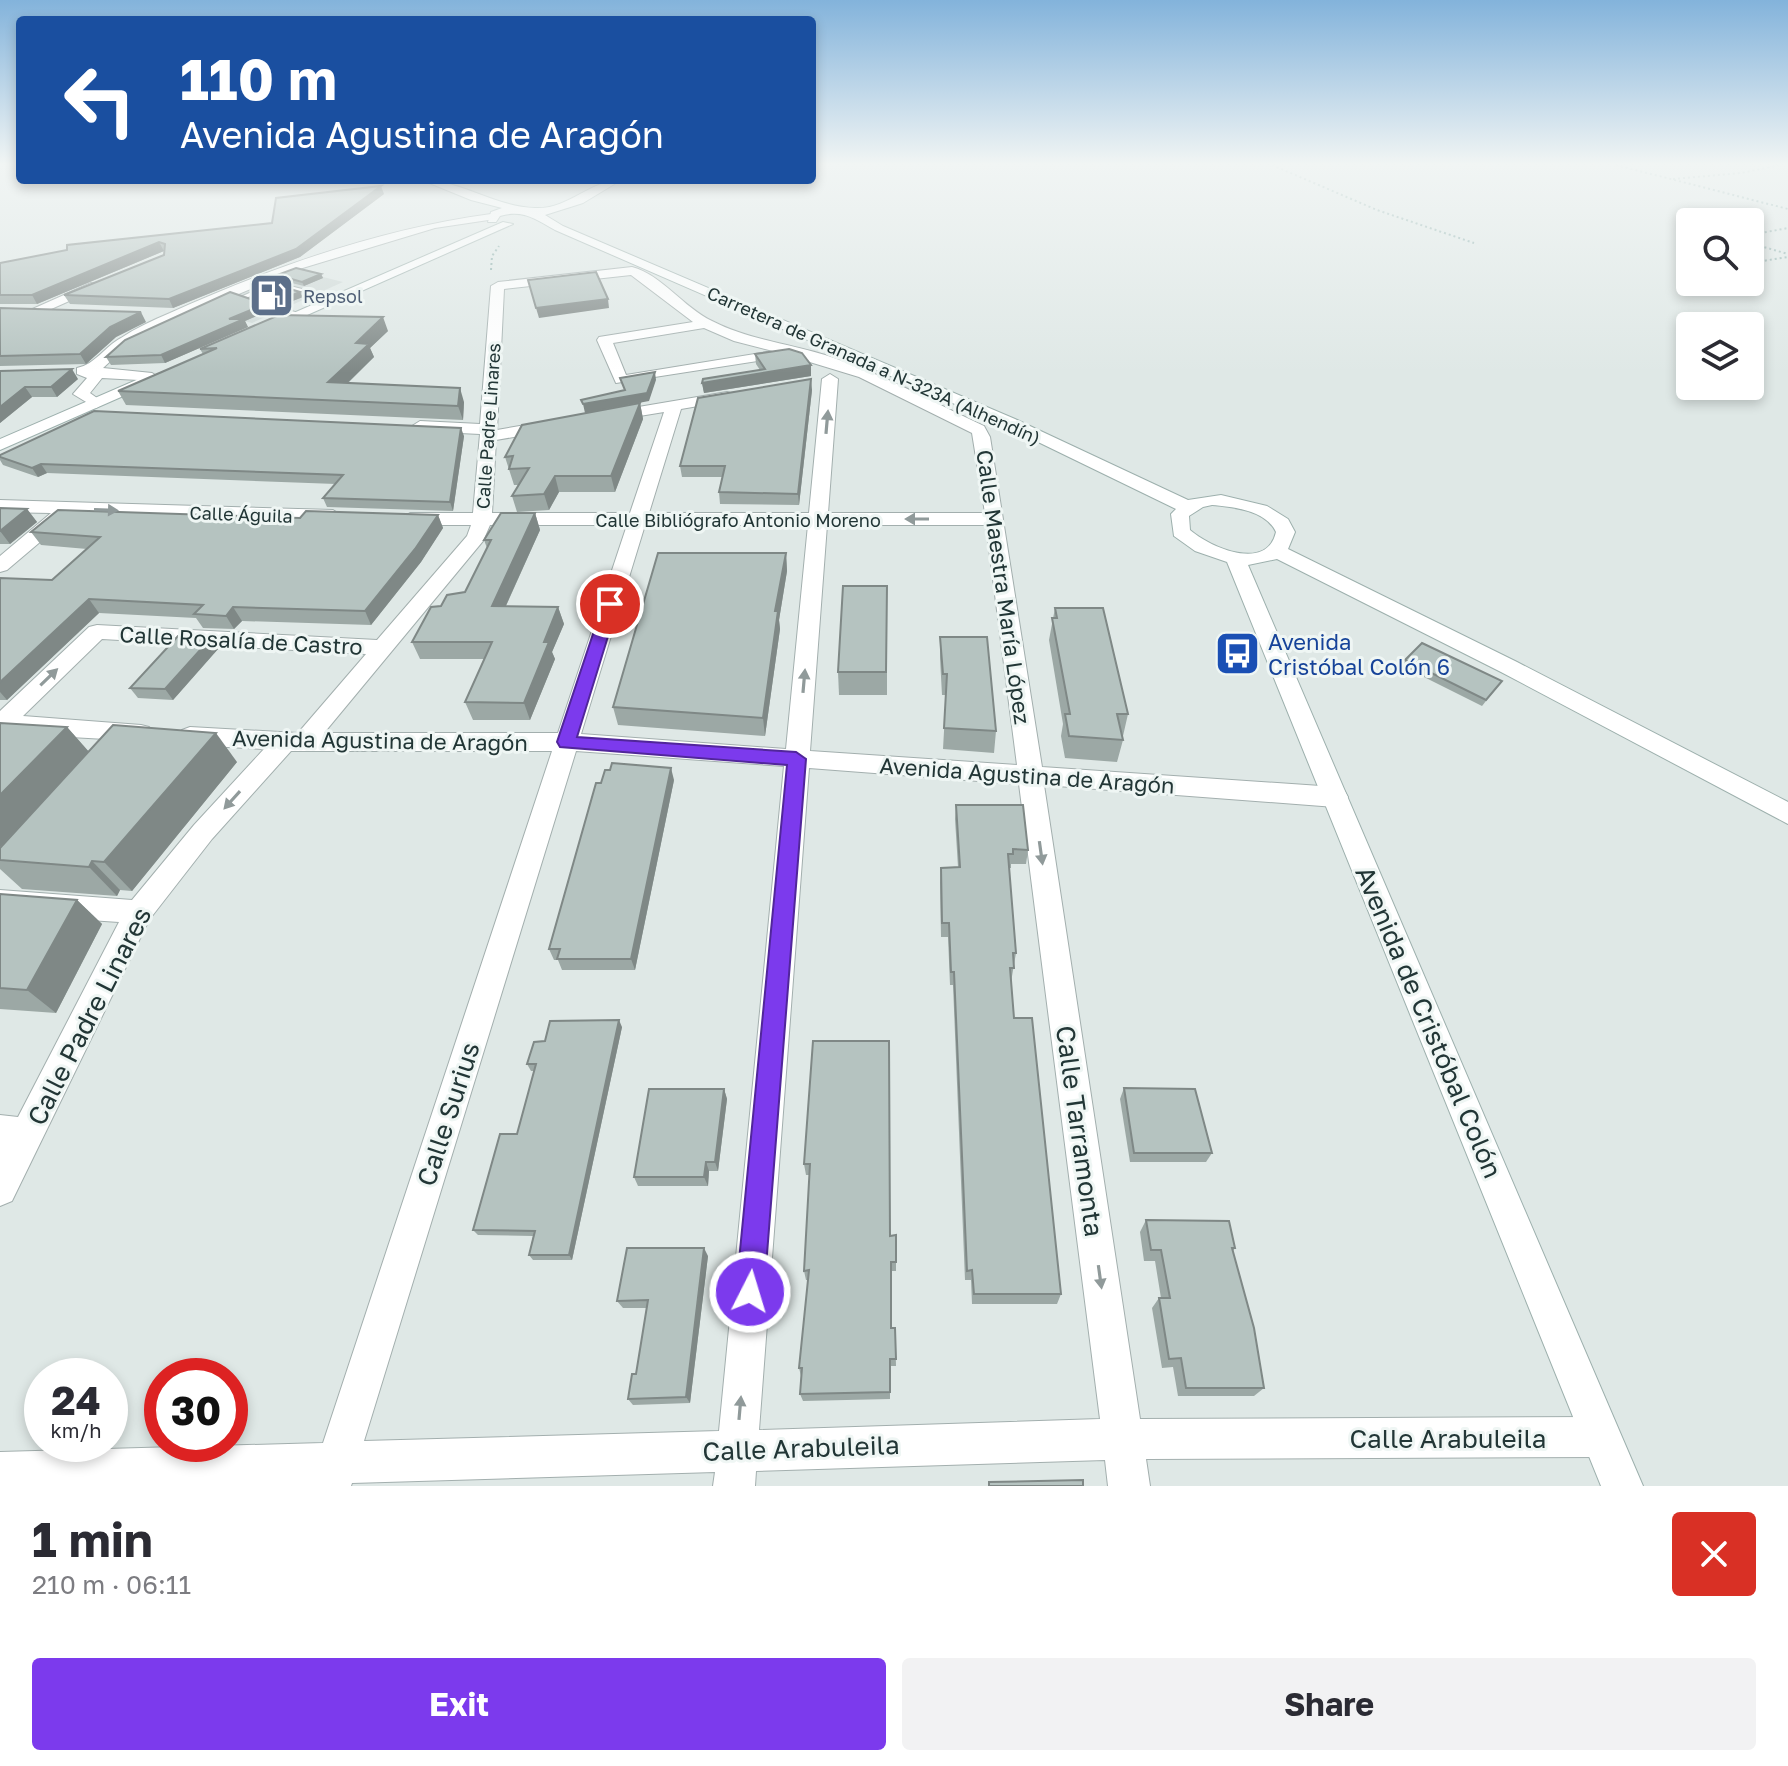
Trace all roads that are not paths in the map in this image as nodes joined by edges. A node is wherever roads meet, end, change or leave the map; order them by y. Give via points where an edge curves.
1 (399, 234) edge
2 (469, 234) edge
3 (481, 234) edge
4 (574, 234) edge
5 (457, 243) junction
6 (106, 282) edge
7 (224, 295) junction
8 (332, 298) junction
9 (239, 299) junction
10 (66, 312) edge
11 (297, 314) junction
12 (143, 315) edge
13 (174, 316) junction
14 (706, 324) junction
15 (255, 333) edge
16 (795, 352) junction
17 (170, 370) edge
18 (61, 371) edge
19 (91, 371) junction
20 (864, 374) junction
21 (152, 378) junction
22 (736, 395) edge
23 (96, 403) junction
24 (674, 405) junction
25 (78, 411) junction
26 (117, 415) edge
27 (596, 418) edge
28 (565, 423) edge
29 (395, 425) edge
30 (488, 432) junction
31 (0, 445) edge
32 (0, 506) edge
33 (1187, 507) junction
34 (69, 509) junction
35 (355, 517) edge
36 (387, 518) edge
37 (995, 519) junction
38 (637, 520) junction
39 (818, 520) junction
40 (482, 521) junction
41 (1276, 551) junction
42 (1235, 558) junction
43 (0, 566) edge
44 (385, 648) junction
45 (0, 724) edge
46 (294, 742) junction
47 (566, 742) junction
48 (796, 759) junction
49 (1031, 776) junction
50 (1335, 797) junction
51 (1788, 814) edge
52 (0, 902) edge
53 (139, 912) junction
54 (14, 1134) edge
55 (0, 1189) edge
56 (1601, 1437) junction
57 (1123, 1439) junction
58 (735, 1468) edge
59 (0, 1473) edge
60 (334, 1475) edge
61 (1129, 1486) edge
62 (1622, 1486) edge

1 - 7 street via 292,267
2 - 5 street
3 - 5 street
4 - 33 street, Carretera de Granada a N-323A (Alhendín) via 1009,422
5 - 8 street
6 - 10 street via 30,311
7 - 9 lane
7 - 13 street
8 - 9 lane via 274,284
8 - 11 street
9 - 11 lane
11 - 15 street
12 - 13 street
13 - 19 street via 123,342
14 - 16 street
14 - 16 street via 604,340 621,380
14 - 30 street, Calle Padre Linares via 641,274 623,271 498,286
16 - 20 street
17 - 21 street
18 - 19 street
19 - 21 street
19 - 23 street via 95,378 81,394
20 - 37 street, Calle Maestra María López via 978,430
39 -> 20 street via 822,381
21 - 23 street
22 - 24 street
23 - 25 street
24 - 27 street
24 - 38 street, Calle Surius
25 - 26 street
25 - 31 street
28 - 30 street
29 - 30 street
30 - 40 street, Calle Padre Linares
32 - 34 street, Calle Águila
33 - 41 street via 1228,500 1260,508 1281,525 1283,543
33 - 42 street via 1178,523 1189,541
34 -> 35 street, Calle Águila
34 - 43 street
36 - 40 street
37 -> 39 street, Calle Bibliógrafo Antonio Moreno
37 - 49 street, Calle Maestra María López
38 - 39 street, Calle Bibliógrafo Antonio Moreno
38 - 40 street, Calle Bibliógrafo Antonio Moreno
38 - 47 street, Calle Surius
48 -> 39 street
40 - 44 street, Calle Padre Linares via 476,537
41 - 42 street
41 - 51 street
42 - 50 street, Avenida de Cristóbal Colón
45 -> 44 street, Calle Rosalía de Castro via 97,632
44 - 46 street, Calle Padre Linares
45 - 46 street, Avenida Agustina de Aragón
46 - 47 street, Avenida Agustina de Aragón
46 -> 53 street, Calle Padre Linares via 203,832
47 - 48 street, Avenida Agustina de Aragón
47 - 60 street, Calle Surius
48 - 49 street, Avenida Agustina de Aragón
58 -> 48 street
49 - 50 street, Avenida Agustina de Aragón
49 -> 57 street, Calle Tarramonta
50 - 56 street, Avenida de Cristóbal Colón
52 - 53 street
53 - 54 street, Calle Padre Linares
54 - 55 street, Calle Padre Linares
56 - 57 street, Calle Arabuleila
56 - 62 street, Avenida de Cristóbal Colón
57 - 58 street, Calle Arabuleila
57 - 61 street, Calle Tarramonta
58 - 60 street, Calle Arabuleila
59 - 60 street, Calle Arabuleila

